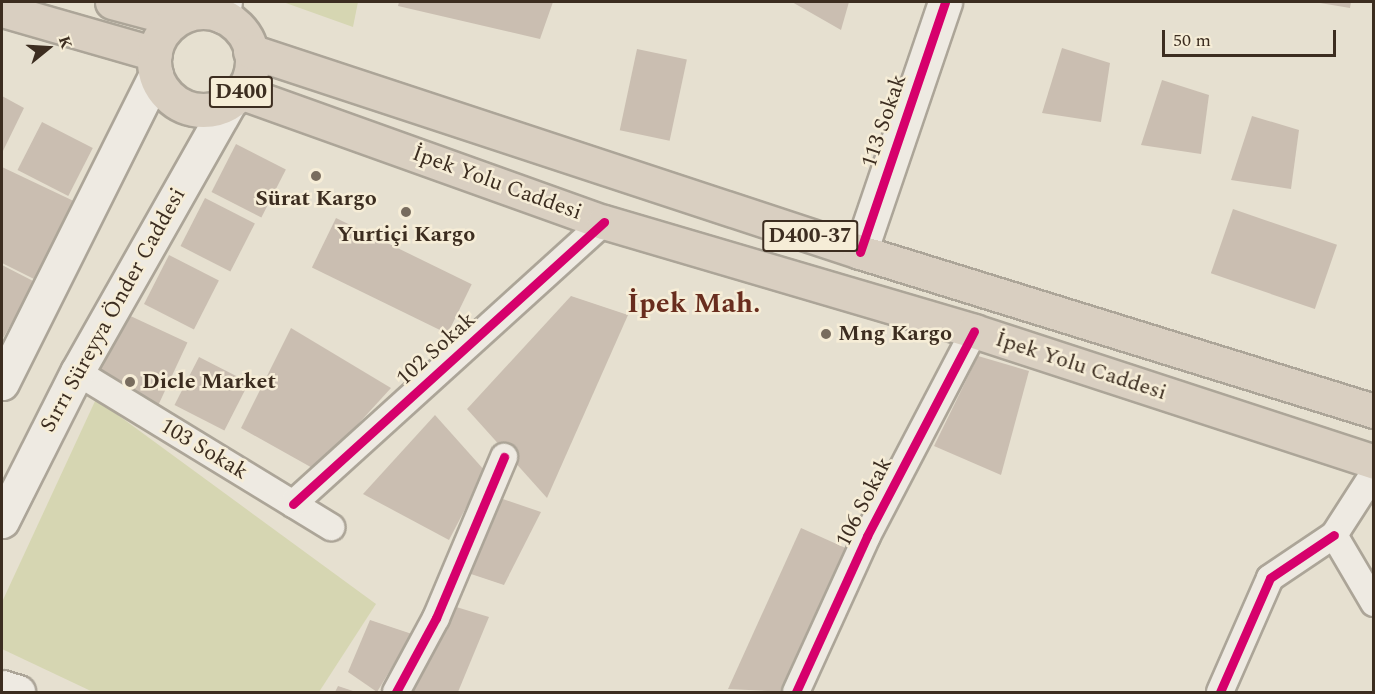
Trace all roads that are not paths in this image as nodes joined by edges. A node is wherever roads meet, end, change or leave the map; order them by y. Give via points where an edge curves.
1 (112, 2) edge
2 (945, 2) edge
3 (223, 9) edge
4 (2, 10) edge
5 (177, 20) junction
6 (250, 51) junction
7 (155, 64) junction
8 (235, 97) junction
9 (604, 222) junction
10 (860, 252) junction
11 (974, 331) junction
12 (77, 372) junction
13 (2, 383) edge
14 (1374, 411) edge
15 (504, 457) dead end
16 (1374, 462) edge
17 (1374, 473) edge
18 (293, 504) junction
19 (2, 521) edge
20 (331, 527) dead end
21 (1334, 535) junction
22 (1374, 603) edge
23 (2, 687) edge
24 (18, 693) edge
25 (396, 693) edge
26 (796, 693) edge
27 (1220, 693) edge

1 - 5 highway, D400
2 - 10 main road, 113 Sokak
3 - 5 highway, D400 via 191,13
3 - 6 highway, D400
4 - 7 highway
5 - 7 highway via 165,30
6 - 8 highway, D400 via 248,80
6 - 10 highway, İpek Yolu Caddesi / D400-37
7 - 8 highway, D400 via 172,99 186,107 201,110
7 - 13 main road
8 - 9 highway, İpek Yolu Caddesi / D400-37
8 - 12 main road, Sırrı Süreyya Önder Caddesi
9 - 11 highway, İpek Yolu Caddesi / D400-37
9 - 18 street, 102 Sokak
10 - 14 highway, İpek Yolu Caddesi / D400-37
11 - 16 highway, İpek Yolu Caddesi / D400-37
11 - 26 street, 106 Sokak via 867,536
12 - 18 street, 103 Sokak
12 - 19 main road, Sırrı Süreyya Önder Caddesi
15 - 25 street via 436,618
17 - 21 street
18 - 20 street, 103 Sokak
21 - 22 street
21 - 27 street via 1270,578
23 - 24 main road

